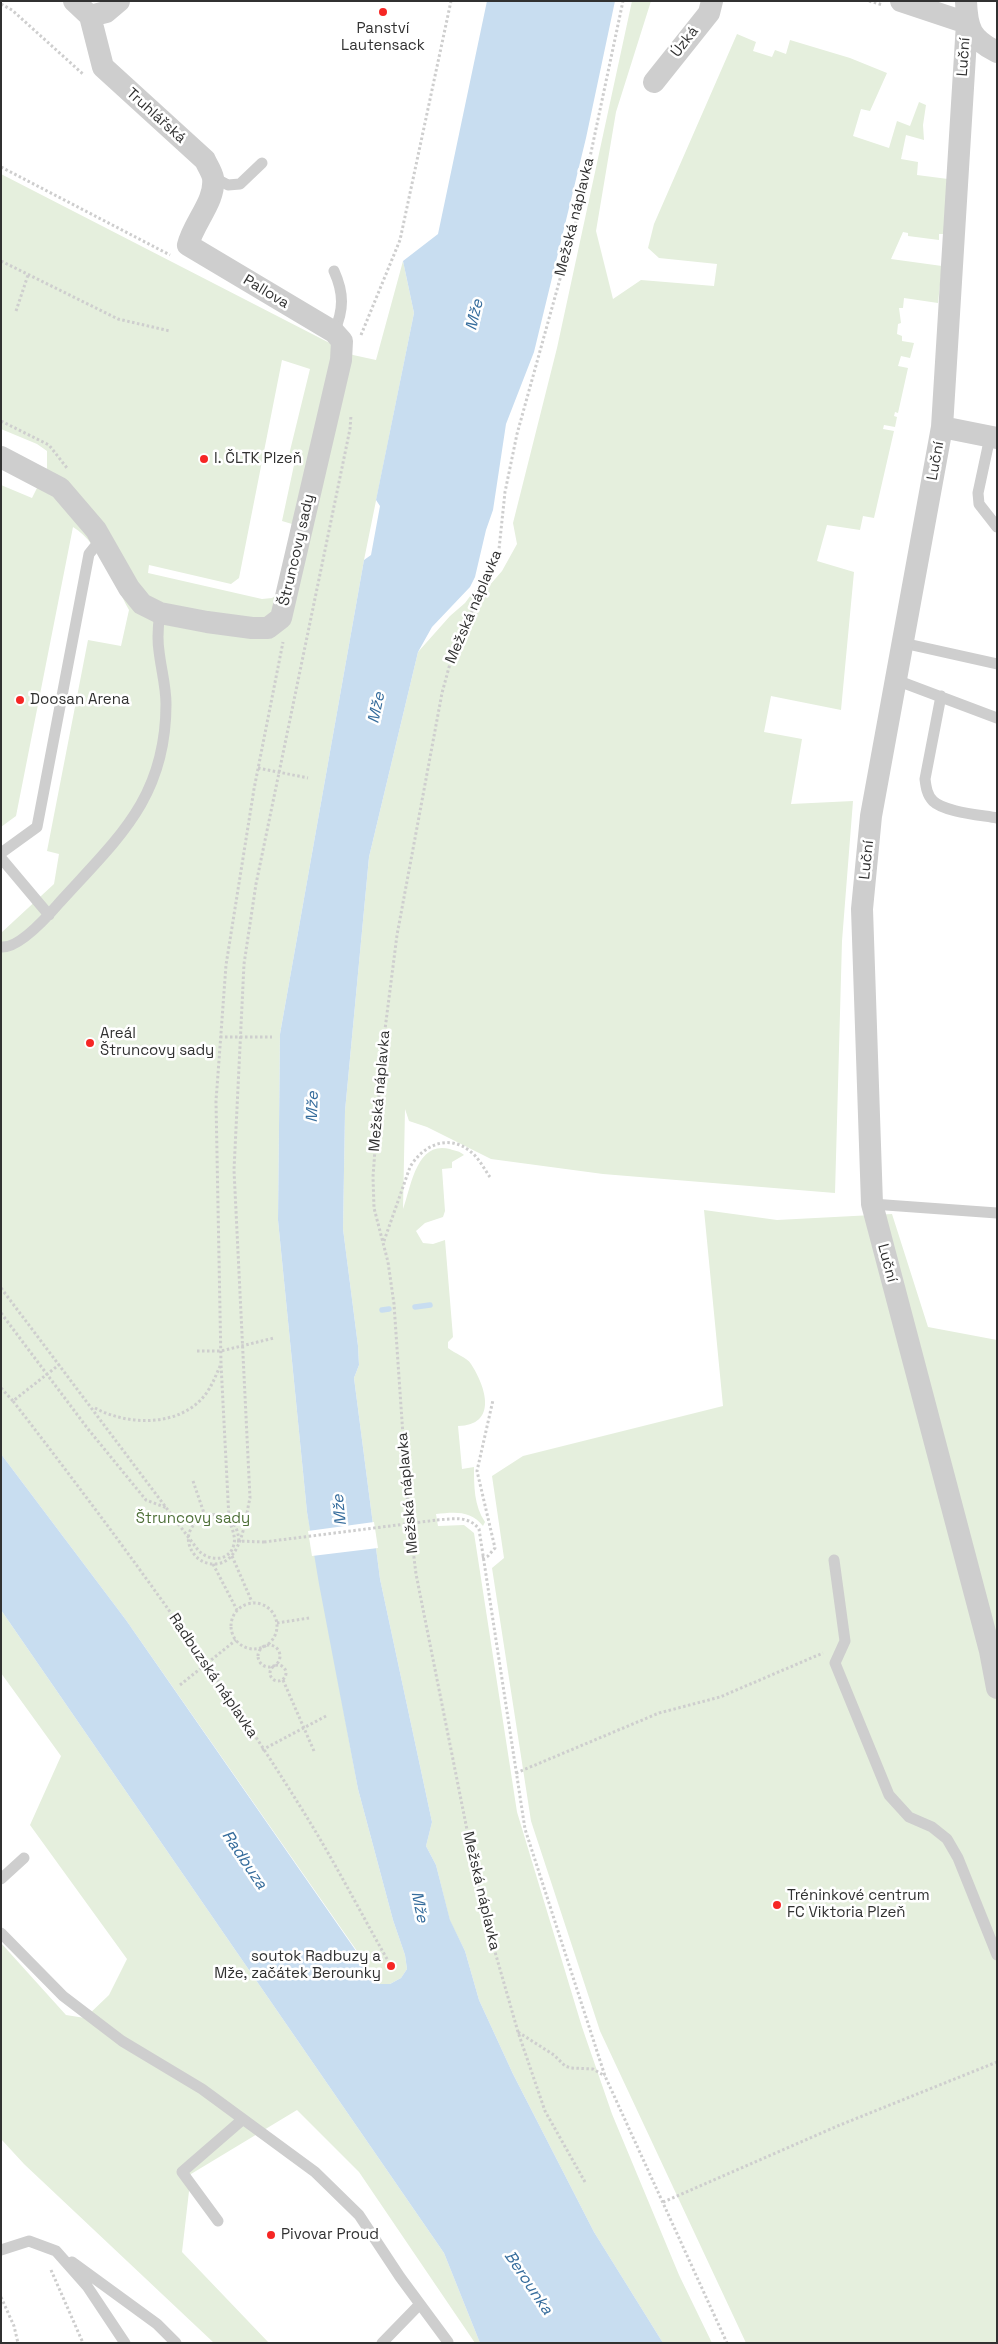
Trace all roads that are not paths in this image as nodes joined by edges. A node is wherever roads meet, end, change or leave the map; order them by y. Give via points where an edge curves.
1 (119, 1) edge
2 (712, 1) edge
3 (901, 1) edge
4 (966, 1) edge
5 (82, 9) edge
6 (966, 24) junction
7 (997, 52) edge
8 (654, 82) dead end
9 (262, 163) dead end
10 (213, 177) junction
11 (334, 271) dead end
12 (345, 338) junction
13 (942, 427) junction
14 (993, 437) edge
15 (1, 456) edge
16 (997, 527) edge
17 (101, 539) junction
18 (160, 613) junction
19 (903, 644) junction
20 (997, 664) edge
21 (896, 680) junction
22 (940, 696) junction
23 (997, 718) edge
24 (997, 818) edge
25 (1, 853) edge
26 (1, 858) edge
27 (49, 915) junction
28 (1, 947) edge
29 (872, 1204) junction
30 (997, 1213) edge
31 (834, 1560) dead end
32 (993, 1653) edge
33 (997, 1688) edge
34 (24, 1858) dead end
35 (1, 1879) edge
36 (1, 1933) edge
37 (997, 1956) edge
38 (242, 2120) junction
39 (218, 2221) dead end
40 (1, 2250) edge
41 (56, 2251) junction
42 (420, 2304) junction
43 (448, 2342) edge
44 (125, 2343) edge
45 (176, 2343) edge
46 (382, 2343) edge

1 - 5 street, Truhlářská via 106,12
2 - 8 street, Úzká via 709,13
3 - 6 street
4 - 6 street, Luční
5 - 10 street, Truhlářská via 103,67 205,160
6 - 7 street via 979,43
6 - 13 street, Luční
9 - 10 lane via 240,184 228,185
10 - 12 street, Pallova via 212,194 188,244
11 - 12 lane via 343,299 340,319
12 - 18 street, Štruncovy sady via 281,618 268,628 252,628
13 - 14 street
13 - 19 street, Luční
14 - 16 lane via 978,493 980,504
15 - 17 street, Štruncovy sady via 60,488
17 - 18 street, Štruncovy sady via 142,604
17 - 25 lane via 89,554 36,827
18 - 27 lane via 159,653 166,704 156,775 131,822
19 - 20 lane
19 - 21 street, Luční
21 - 22 lane
21 - 29 street, Luční via 871,816 862,909
22 - 23 lane
22 - 24 lane via 925,779 927,792 934,802 945,807
26 - 27 lane
27 - 28 lane via 13,946
29 - 30 lane
29 - 32 street, Luční
31 - 37 lane via 845,1641 835,1663 889,1795 909,1817 932,1827 947,1839 958,1858
32 - 33 street, Luční
34 - 35 lane
36 - 38 lane via 63,1996 122,2041 202,2089
38 - 39 lane via 182,2172
38 - 42 lane via 315,2172 359,2215
40 - 41 lane via 29,2241
41 - 44 lane via 87,2286
41 - 45 lane via 156,2324
42 - 43 lane
42 - 46 lane

